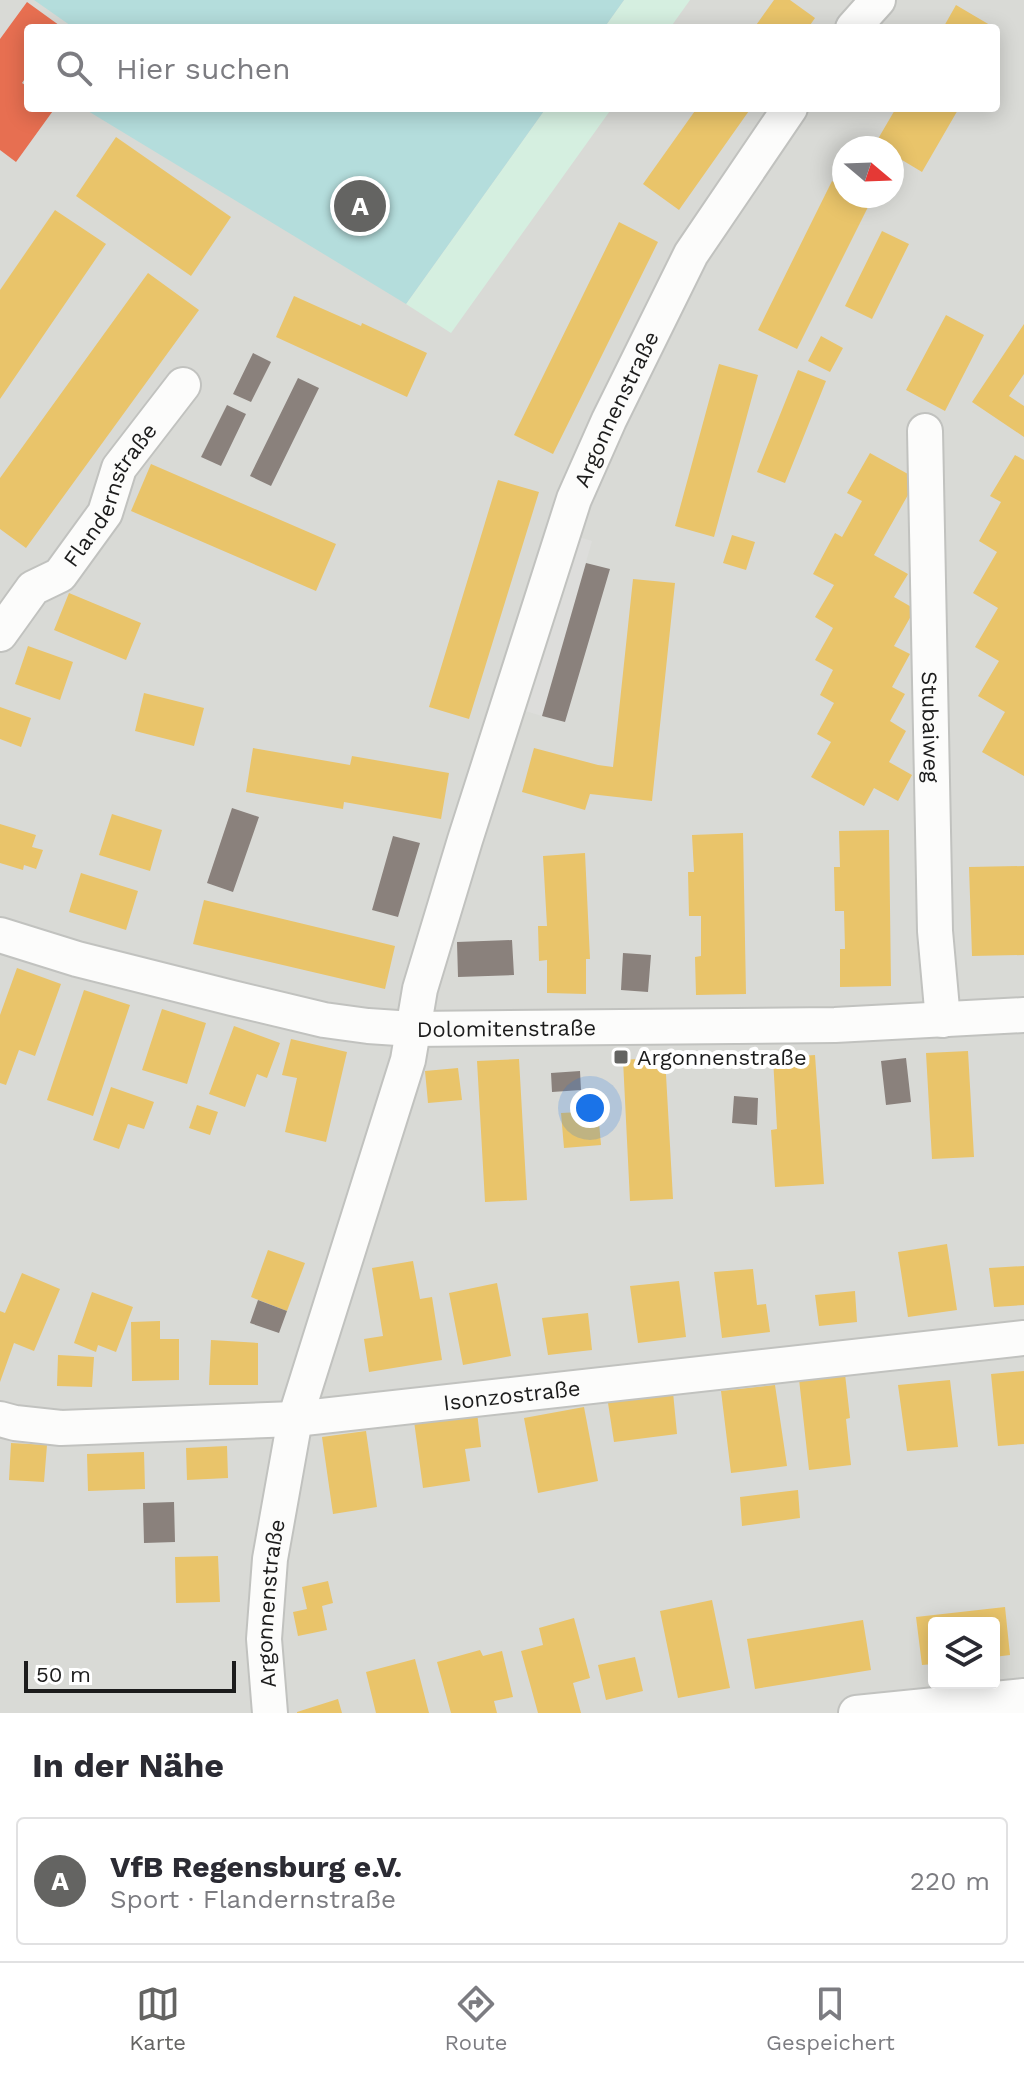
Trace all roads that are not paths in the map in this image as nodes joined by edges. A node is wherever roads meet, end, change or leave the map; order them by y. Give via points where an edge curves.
1 (878, 0) edge
2 (857, 24) edge
3 (787, 112) edge
4 (183, 385) dead end
5 (925, 431) dead end
6 (0, 634) edge
7 (0, 935) edge
8 (1024, 1015) edge
9 (943, 1020) junction
10 (413, 1029) junction
11 (1024, 1338) edge
12 (0, 1419) edge
13 (295, 1419) junction
14 (1024, 1696) edge
15 (270, 1713) edge
16 (856, 1713) edge

1 - 2 street
3 - 10 street, Argonnenstraße via 691,254 574,499 465,840
4 - 6 street, Flandernstraße via 119,468 105,513 60,575 33,588
5 - 9 street, Stubaiweg via 935,931
7 - 10 street, Dolomitenstraße via 324,1020
8 - 9 street, Dolomitenstraße
9 - 10 street, Dolomitenstraße
10 - 13 street, Argonnenstraße via 408,1060
11 - 13 street, Isonzostraße
12 - 13 street, Isonzostraße via 61,1428
13 - 15 street, Argonnenstraße via 270,1559 264,1639
14 - 16 street

